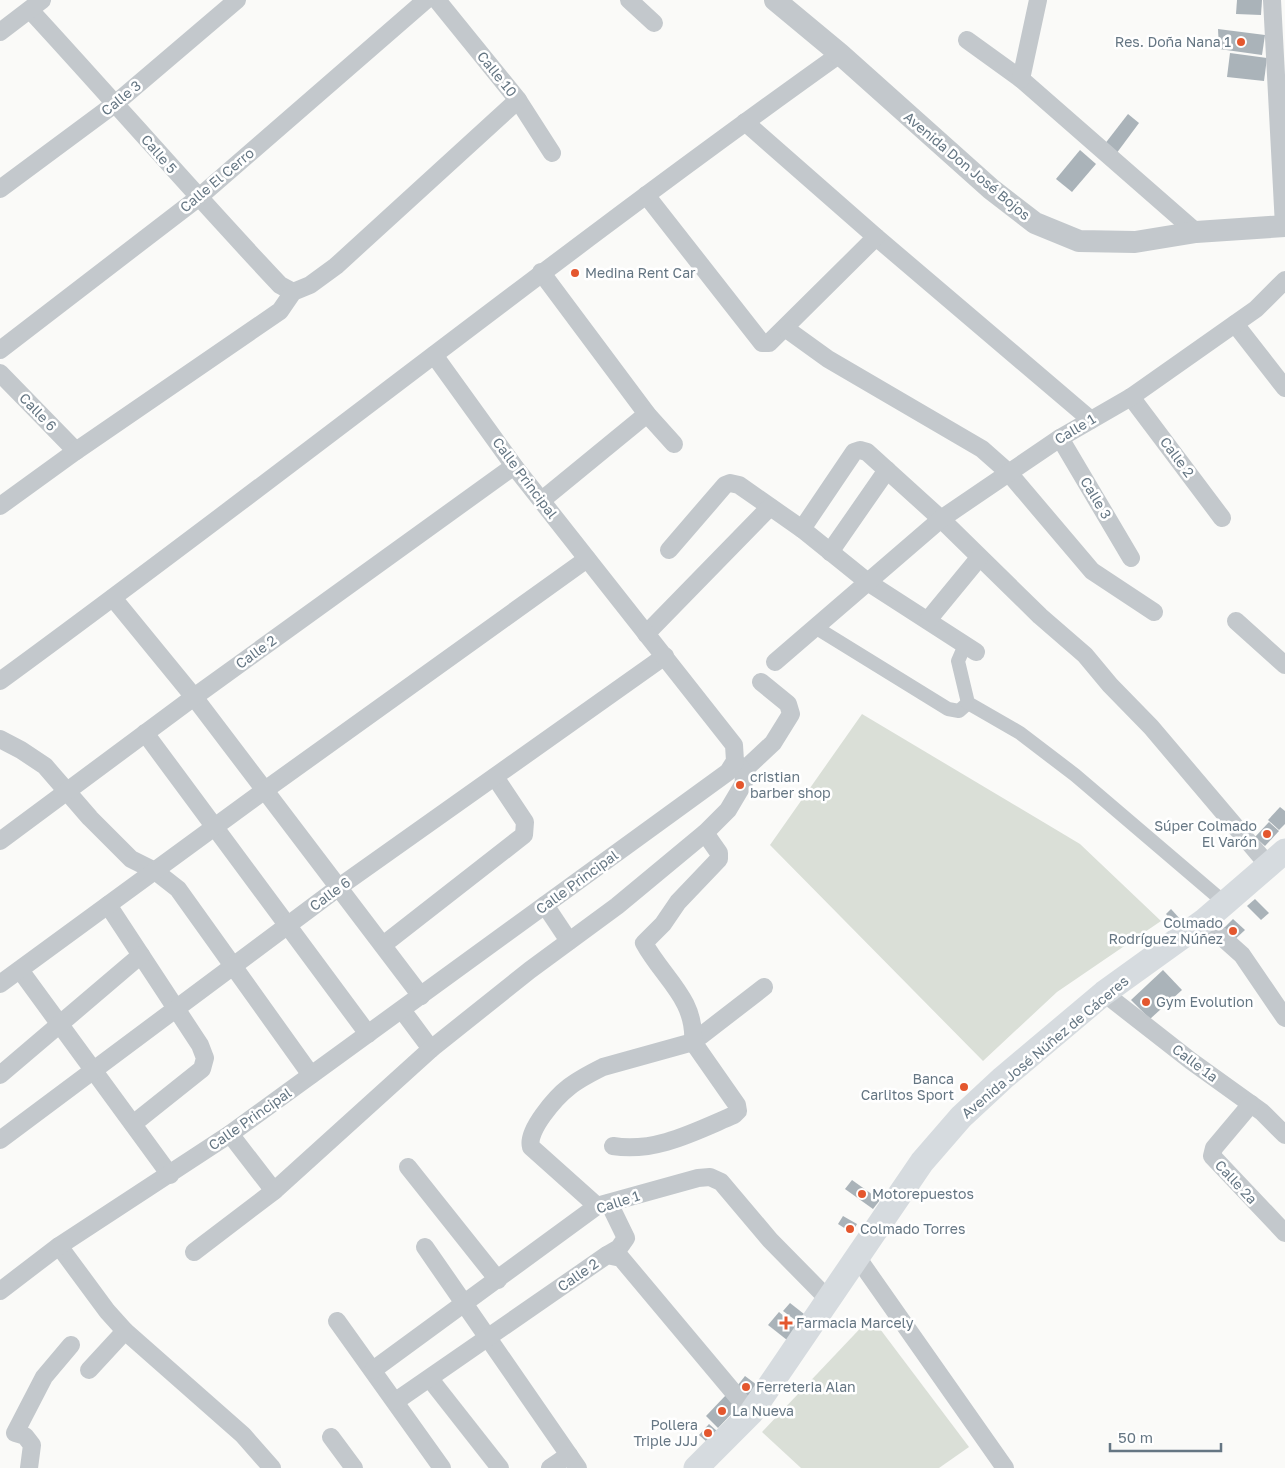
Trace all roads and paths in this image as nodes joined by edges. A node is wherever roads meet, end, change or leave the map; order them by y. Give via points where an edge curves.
1 (237, 0) edge
2 (426, 0) edge
3 (437, 0) edge
4 (629, 0) edge
5 (775, 0) edge
6 (1038, 0) edge
7 (1272, 0) edge
8 (36, 5) edge
9 (654, 23) dead end
10 (0, 32) edge
11 (967, 40) dead end
12 (840, 54) junction
13 (1021, 79) junction
14 (518, 100) junction
15 (116, 103) junction
16 (746, 122) junction
17 (552, 153) dead end
18 (0, 189) edge
19 (646, 194) junction
20 (198, 198) junction
21 (1285, 226) edge
22 (1196, 232) junction
23 (876, 237) junction
24 (541, 272) junction
25 (1285, 280) edge
26 (293, 292) junction
27 (1235, 324) junction
28 (785, 328) junction
29 (0, 350) edge
30 (434, 354) junction
31 (0, 373) edge
32 (1285, 388) edge
33 (1131, 397) junction
34 (647, 414) junction
35 (1091, 420) junction
36 (1060, 438) junction
37 (674, 444) dead end
38 (76, 451) junction
39 (514, 466) junction
40 (887, 470) junction
41 (1008, 472) junction
42 (542, 500) junction
43 (0, 506) edge
44 (770, 507) junction
45 (1222, 518) dead end
46 (941, 519) junction
47 (802, 529) junction
48 (669, 550) dead end
49 (830, 552) junction
50 (979, 558) junction
51 (1132, 558) dead end
52 (587, 559) junction
53 (869, 583) junction
54 (113, 598) junction
55 (1154, 612) dead end
56 (928, 620) junction
57 (1236, 621) dead end
58 (815, 627) junction
59 (646, 634) junction
60 (970, 649) joint
61 (665, 656) junction
62 (775, 662) dead end
63 (1285, 665) edge
64 (0, 681) edge
65 (762, 682) dead end
66 (194, 697) junction
67 (968, 703) junction
68 (145, 733) junction
69 (0, 739) edge
70 (739, 766) junction
71 (495, 777) junction
72 (265, 790) junction
73 (67, 791) junction
74 (215, 828) junction
75 (705, 833) junction
76 (0, 841) edge
77 (1276, 858) edge
78 (155, 871) junction
79 (339, 887) junction
80 (1225, 903) junction
81 (108, 905) junction
82 (545, 905) junction
83 (1204, 921) junction
84 (288, 926) junction
85 (569, 941) junction
86 (383, 945) junction
87 (141, 955) junction
88 (234, 966) junction
89 (20, 970) junction
90 (0, 984) edge
91 (764, 987) dead end
92 (1104, 993) junction
93 (421, 996) junction
94 (176, 1009) junction
95 (402, 1010) junction
96 (1285, 1018) edge
97 (59, 1024) junction
98 (368, 1034) junction
99 (693, 1042) junction
100 (431, 1049) junction
101 (94, 1070) junction
102 (0, 1075) edge
103 (311, 1075) junction
104 (1251, 1104) junction
105 (133, 1124) junction
106 (230, 1134) junction
107 (1285, 1135) edge
108 (0, 1140) edge
109 (613, 1146) dead end
110 (408, 1167) dead end
111 (170, 1174) junction
112 (274, 1191) junction
113 (603, 1205) junction
114 (1285, 1233) edge
115 (59, 1246) junction
116 (425, 1247) dead end
117 (194, 1252) dead end
118 (607, 1255) junction
119 (857, 1257) junction
120 (498, 1280) junction
121 (0, 1291) edge
122 (829, 1300) junction
123 (465, 1303) junction
124 (337, 1321) dead end
125 (125, 1331) junction
126 (488, 1338) junction
127 (71, 1345) dead end
128 (89, 1370) dead end
129 (373, 1370) junction
130 (430, 1379) junction
131 (396, 1401) junction
132 (751, 1413) junction
133 (7, 1431) edge
134 (331, 1437) dead end
135 (573, 1462) edge
136 (29, 1468) edge
137 (272, 1468) edge
138 (354, 1468) edge
139 (442, 1468) edge
140 (500, 1468) edge
141 (550, 1468) edge
142 (696, 1468) edge
143 (1004, 1468) edge

1 - 15 street, Calle 3
2 - 20 street, Calle El Cerro
3 - 14 street, Calle 10
4 - 9 street
5 - 12 street, Avenida Don José Bojos
6 - 13 street
7 - 21 street
8 - 10 street
8 - 15 street, Calle 5
11 - 13 street
12 - 16 street
12 - 22 street, Avenida Don José Bojos via 1034,223 1079,241 1135,242
13 - 22 street
14 - 17 street, Calle 10
14 - 26 street via 336,266
15 - 18 street, Calle 3
15 - 20 street, Calle 5
16 - 19 street
16 - 23 street
19 - 24 street
19 - 28 street via 762,343 769,343
20 - 26 street, Calle 5 via 280,285
20 - 29 street, Calle El Cerro
21 - 22 street, Avenida Don José Bojos
23 - 28 street
23 - 35 street
24 - 30 street
24 - 34 street
25 - 27 street, Calle 1 via 1273,294
26 - 38 street via 280,311
27 - 32 street
27 - 33 street, Calle 1
28 - 41 street via 828,359 982,449
30 - 39 street, Calle Principal
30 - 54 street
31 - 38 street, Calle 6
33 - 35 street, Calle 1
33 - 45 street, Calle 2
34 - 37 street
34 - 42 street
35 - 36 street, Calle 1
36 - 41 street, Calle 1
36 - 51 street, Calle 3
38 - 43 street
39 - 42 street, Calle Principal
39 - 66 street, Calle 2
40 - 46 street
40 - 47 street via 867,452 854,452
40 - 49 street
41 - 46 street, Calle 1
41 - 55 street via 1092,571
42 - 52 street, Calle Principal
44 - 47 street
44 - 48 street via 739,485 725,485
44 - 59 street
46 - 50 street
46 - 53 street, Calle 1
47 - 49 street
49 - 53 street
50 - 56 street
50 - 77 street via 1085,655
52 - 59 street, Calle Principal
52 - 72 street
53 - 56 street
53 - 58 street, Calle 1
54 - 64 street
54 - 66 street
56 - 60 street
57 - 63 street
58 - 62 street, Calle 1
58 - 67 street via 948,709 959,711
59 - 61 street, Calle Principal
60 - 67 street via 958,661
61 - 70 street, Calle Principal via 734,745
61 - 71 street, Calle 6
65 - 70 street via 788,704 791,714 773,743
66 - 68 street, Calle 2
66 - 72 street
67 - 80 street via 1020,733 1075,775
68 - 73 street, Calle 2
68 - 74 street
69 - 73 street via 45,766
70 - 75 street via 744,783 737,798
70 - 82 street, Calle Principal
71 - 79 street, Calle 6
71 - 86 street via 525,822 524,835
72 - 74 street
72 - 79 street
73 - 76 street, Calle 2
73 - 78 street via 131,859
74 - 78 street
74 - 84 street
75 - 85 street
75 - 99 street via 719,853 718,859 644,943 677,987 689,1010 694,1028
77 - 80 main road, Avenida José Núñez de Cáceres
78 - 81 street
78 - 88 street via 178,889
79 - 84 street, Calle 6
79 - 86 street
80 - 83 main road, Avenida José Núñez de Cáceres
81 - 87 street
81 - 89 street
82 - 85 street
82 - 93 street, Calle Principal
83 - 92 main road, Avenida José Núñez de Cáceres
83 - 96 street via 1242,955
84 - 88 street, Calle 6
84 - 98 street
85 - 100 street
86 - 93 street
87 - 94 street
87 - 97 street
88 - 94 street, Calle 6
88 - 103 street
89 - 90 street
89 - 97 street
91 - 99 street
92 - 104 street, Calle 1a
92 - 119 main road, Avenida José Núñez de Cáceres via 961,1118 922,1162
93 - 95 street, Calle Principal
94 - 101 street, Calle 6
94 - 105 street via 200,1045 204,1064 202,1069
95 - 98 street, Calle Principal
95 - 100 street
97 - 101 street
97 - 102 street
98 - 103 street, Calle Principal
99 - 109 street via 738,1105 738,1111 672,1141
99 - 113 street via 603,1067 592,1073 560,1094 533,1132 531,1147
100 - 112 street
101 - 105 street
101 - 108 street, Calle 6
103 - 106 street, Calle Principal
104 - 107 street, Calle 1a
104 - 114 street, Calle 2a via 1214,1148 1212,1156
105 - 111 street
106 - 111 street, Calle Principal
106 - 112 street
110 - 120 street
111 - 115 street, Calle Principal
112 - 117 street
113 - 118 street via 626,1238 619,1248
113 - 120 street, Calle 1
113 - 122 street, Calle 1 via 710,1177 721,1182 770,1240
115 - 121 street, Calle Principal
115 - 125 street
116 - 123 street
118 - 126 street, Calle 2
118 - 132 street, Calle 2 via 621,1258
119 - 122 main road, Avenida José Núñez de Cáceres
119 - 143 street
120 - 123 street, Calle 1
122 - 132 main road, Avenida José Núñez de Cáceres
123 - 126 street
123 - 129 street, Calle 1
124 - 129 street
125 - 128 street
125 - 137 street via 244,1436
126 - 130 street, Calle 2
126 - 135 street
127 - 133 street via 44,1377
129 - 131 street
130 - 131 street, Calle 2
130 - 140 street
131 - 139 street
132 - 142 main road, Avenida José Núñez de Cáceres
133 - 136 street via 25,1436 32,1445
134 - 138 street
135 - 141 street

